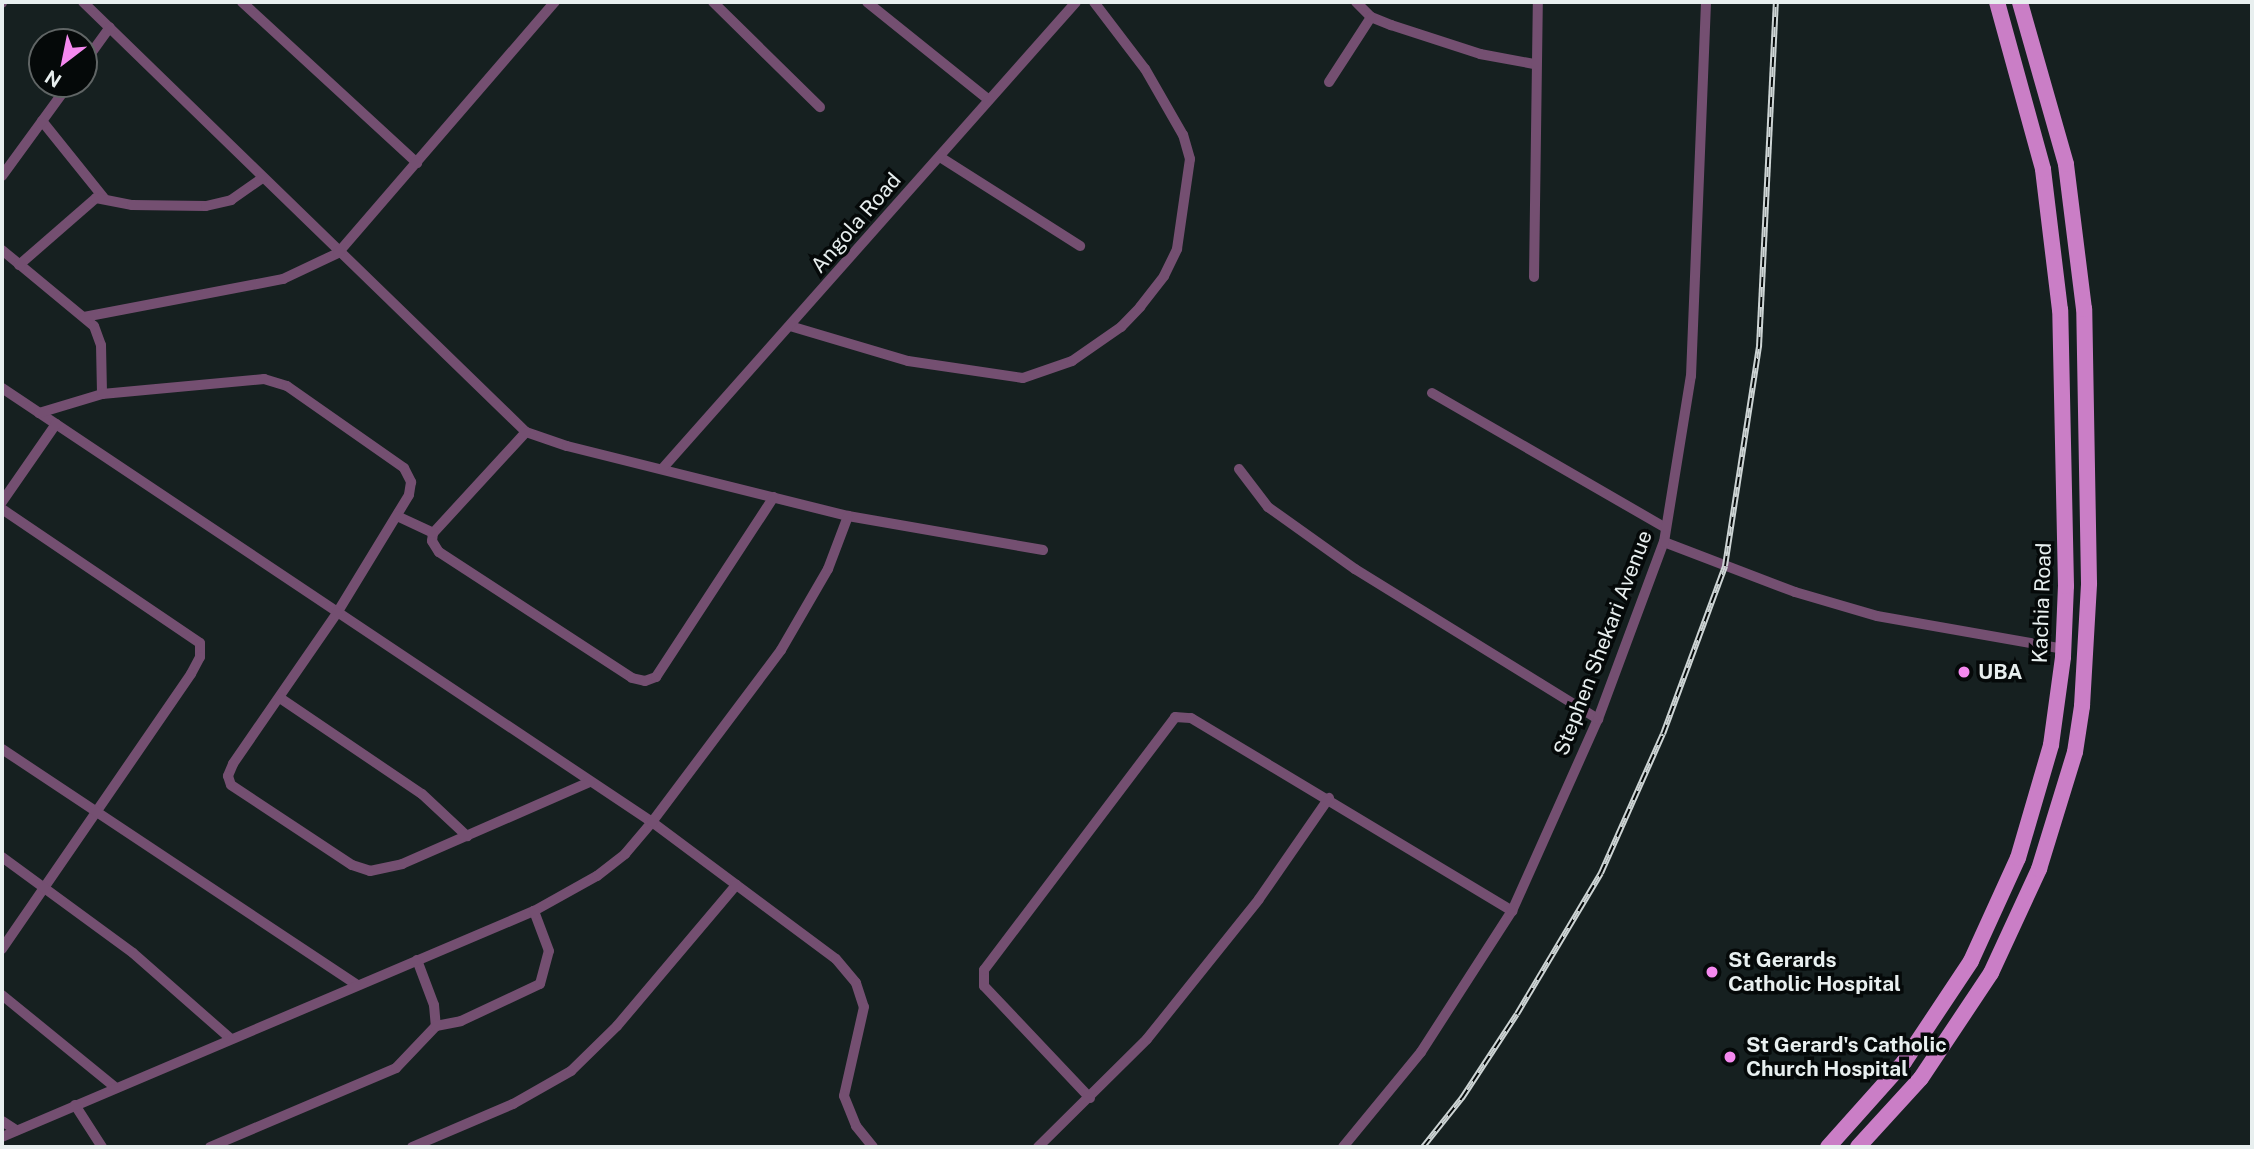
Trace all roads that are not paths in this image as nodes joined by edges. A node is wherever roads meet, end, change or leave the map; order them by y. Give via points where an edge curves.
1 (83, 2) edge
2 (242, 2) edge
3 (555, 2) edge
4 (713, 2) edge
5 (867, 2) edge
6 (1076, 2) edge
7 (1094, 2) edge
8 (1356, 2) edge
9 (1538, 2) edge
10 (1706, 2) edge
11 (1997, 2) edge
12 (2020, 2) edge
13 (1371, 17) junction
14 (110, 27) junction
15 (98, 44) edge
16 (1534, 64) junction
17 (1329, 82) dead end
18 (59, 98) edge
19 (989, 100) junction
20 (820, 107) dead end
21 (42, 121) junction
22 (940, 157) junction
23 (417, 163) junction
24 (2, 176) edge
25 (262, 178) junction
26 (104, 198) junction
27 (1080, 246) dead end
28 (2, 250) edge
29 (338, 253) junction
30 (19, 265) junction
31 (1534, 277) dead end
32 (84, 317) junction
33 (790, 326) junction
34 (2, 388) edge
35 (1432, 393) dead end
36 (102, 394) junction
37 (39, 412) junction
38 (56, 424) junction
39 (526, 432) junction
40 (662, 469) junction
41 (1239, 469) dead end
42 (774, 497) junction
43 (2, 502) edge
44 (2, 509) edge
45 (397, 516) junction
46 (848, 516) junction
47 (1666, 527) junction
48 (433, 533) junction
49 (1664, 542) junction
50 (1042, 550) dead end
51 (337, 613) junction
52 (2064, 649) junction
53 (280, 698) junction
54 (1598, 719) junction
55 (2, 749) edge
56 (590, 782) junction
57 (1329, 798) junction
58 (97, 812) junction
59 (652, 822) junction
60 (467, 836) junction
61 (2, 857) edge
62 (736, 885) junction
63 (45, 887) junction
64 (534, 911) junction
65 (1513, 911) junction
66 (2, 949) edge
67 (417, 960) junction
68 (357, 985) junction
69 (2, 995) edge
70 (436, 1026) junction
71 (230, 1039) junction
72 (116, 1088) junction
73 (1090, 1098) junction
74 (75, 1105) junction
75 (2, 1121) edge
76 (16, 1130) junction
77 (2, 1137) edge
78 (102, 1147) edge
79 (210, 1147) edge
80 (411, 1147) edge
81 (873, 1147) edge
82 (1038, 1147) edge
83 (1343, 1147) edge
84 (1828, 1147) edge
85 (1858, 1147) edge

1 - 14 street
2 - 23 street
3 - 23 street
4 - 20 street
5 - 19 street
6 - 19 street, Angola Road
7 - 33 street via 1145,69 1183,135 1190,159 1177,249 1164,276 1140,307 1121,327 1072,361 1023,379 908,361
8 - 13 street
9 - 16 street
10 - 47 street, Stephen Shekari Avenue via 1691,376
11 - 52 main road, Kachia Road via 2033,122 2051,207 2060,310
12 - 85 main road via 2066,164 2084,309 2089,583 2081,706 2074,752 2039,869 1991,974 1929,1068
13 - 16 street via 1480,54
13 - 17 street
14 - 15 street
14 - 25 street
16 - 31 street
18 - 21 street
19 - 22 street, Angola Road
21 - 24 street
21 - 26 street
22 - 27 street
22 - 33 street, Angola Road
23 - 29 street
25 - 26 street via 231,200 206,206 132,205
25 - 29 street
26 - 30 street via 88,202
28 - 30 street
29 - 32 street via 283,279
29 - 39 street
30 - 32 street
32 - 36 street via 94,326 101,345
33 - 40 street, Angola Road
34 - 37 street
35 - 47 street
36 - 37 street
36 - 45 street via 237,379 264,379 287,386 404,468 411,482
37 - 38 street
38 - 43 street
38 - 51 street
39 - 40 street
39 - 48 street
40 - 42 street
41 - 54 street via 1268,507 1355,569
42 - 46 street
42 - 48 street via 656,677 645,681 632,678 439,552
44 - 58 street via 200,643 200,657 191,674
45 - 48 street
45 - 51 street
46 - 50 street
46 - 59 street via 828,569 781,650
47 - 49 street, Stephen Shekari Avenue
49 - 52 street via 1795,592 1877,616
49 - 54 street, Stephen Shekari Avenue
51 - 53 street
51 - 56 street
52 - 84 main road, Kachia Road via 2040,790 1996,909 1935,1019
53 - 60 street via 422,793
53 - 60 street via 233,764 228,776 231,785 352,865 370,871 402,864
54 - 65 street, Stephen Shekari Avenue
55 - 58 street
56 - 59 street
56 - 60 street
57 - 65 street
57 - 73 street via 1259,900 1147,1038
57 - 73 street via 1191,718 1175,717 1167,726 984,970 984,986
58 - 63 street
58 - 68 street
59 - 62 street
59 - 64 street via 625,854 597,876
61 - 63 street
62 - 80 street via 617,1026 571,1071 513,1104
62 - 81 street via 836,959 856,983 864,1007 844,1096 856,1126
63 - 66 street
63 - 71 street via 192,1002
64 - 67 street
64 - 70 street via 549,951 540,984 461,1021
65 - 83 street, Stephen Shekari Avenue via 1421,1052
67 - 68 street
67 - 70 street via 434,1005
68 - 71 street
69 - 72 street
70 - 79 street via 396,1068
71 - 72 street
72 - 74 street
73 - 82 street
74 - 76 street
74 - 78 street
75 - 76 street
76 - 77 street

